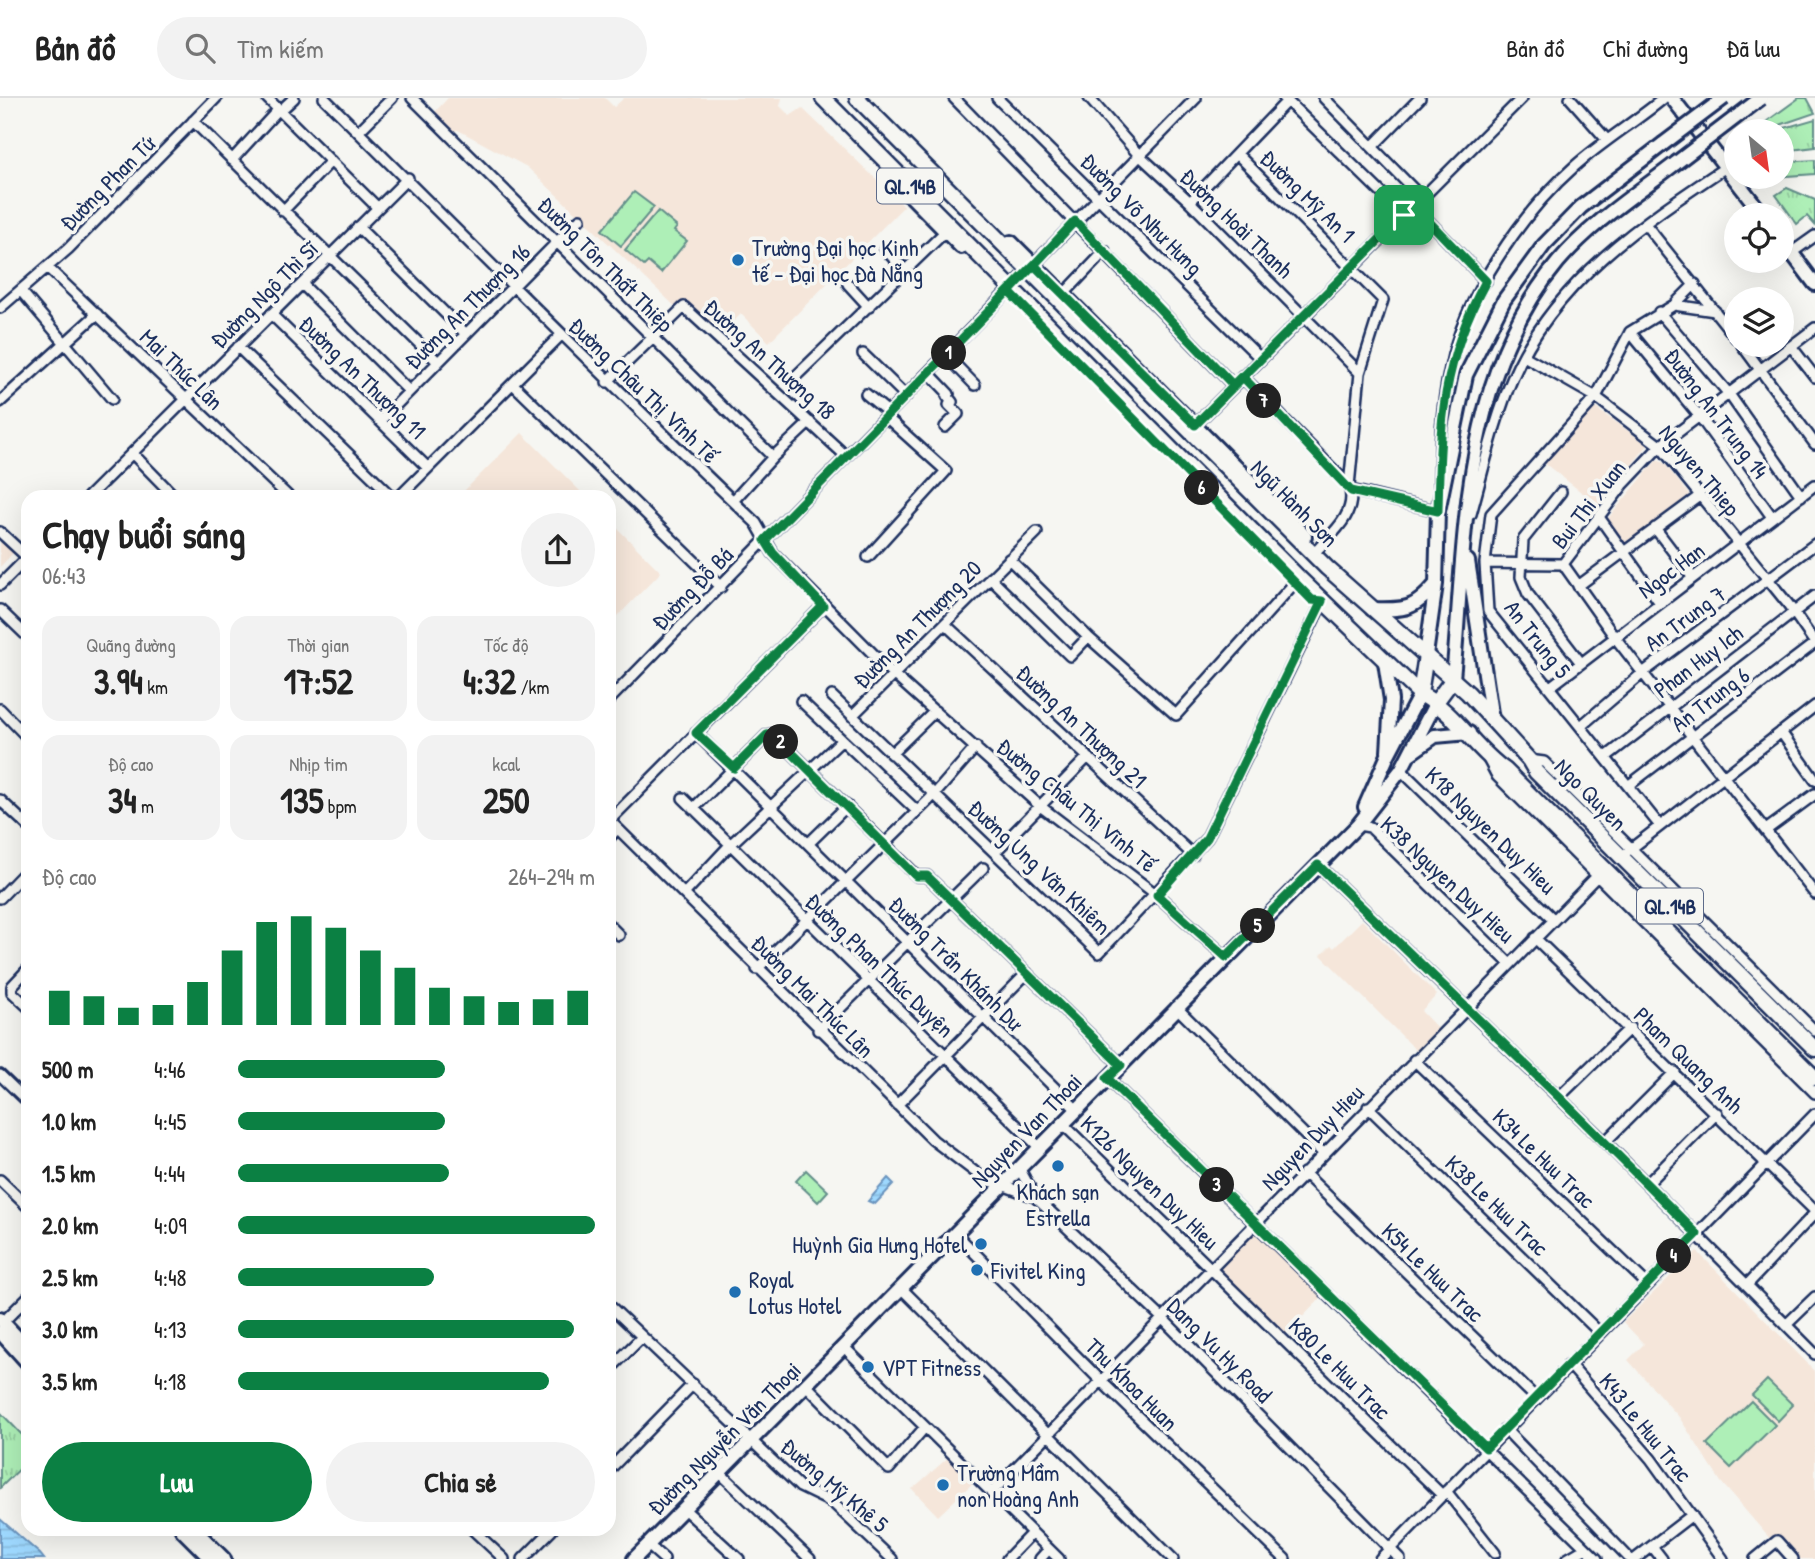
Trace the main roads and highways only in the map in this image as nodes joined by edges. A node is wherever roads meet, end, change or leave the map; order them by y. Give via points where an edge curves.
1 (814, 98) edge
2 (823, 98) edge
3 (857, 98) edge
4 (866, 98) edge
5 (1672, 98) edge
6 (1724, 98) edge
7 (1761, 98) edge
8 (1754, 203) edge
9 (948, 229) junction
10 (1794, 257) edge
11 (1032, 268) junction
12 (1815, 284) edge
13 (1011, 291) junction
14 (1465, 540) junction
15 (1327, 568) junction
16 (1436, 584) junction
17 (1372, 609) junction
18 (1426, 655) junction
19 (1385, 662) junction
20 (1452, 679) junction
21 (1420, 694) junction
22 (1436, 702) junction
23 (1492, 720) junction
24 (1469, 733) junction
25 (1388, 755) junction
26 (1408, 755) junction
27 (1358, 825) junction
28 (1815, 1049) edge
29 (1815, 1078) edge
30 (1, 1324) edge
31 (21, 1343) edge
32 (844, 1346) joint
33 (21, 1353) edge
34 (188, 1536) edge
35 (201, 1536) edge
36 (211, 1559) edge
37 (224, 1559) edge
38 (634, 1559) edge

1 - 9 main road
2 - 9 highway, QL.14B
3 - 11 highway, Ngũ Hành Sơn / QL.14B
4 - 11 main road, Ngũ Hành Sơn
5 - 8 main road
6 - 16 main road, bridge via 1581,207 1544,245 1504,300 1466,375 1438,511
7 - 14 main road, bridge via 1595,225 1560,260 1518,321 1497,364 1480,420
9 - 13 main road
9 - 13 highway, QL.14B
10 - 12 main road
11 - 15 highway, Ngũ Hành Sơn / QL.14B
11 - 15 main road, Ngũ Hành Sơn via 1064,294 1318,549
13 - 19 highway via 1297,580
14 - 20 main road
14 - 23 main road
15 - 17 highway, QL.14B
16 - 17 main road via 1420,603 1403,610
16 - 18 main road
17 - 18 highway, QL.14B
18 - 20 highway
18 - 21 highway
19 - 21 highway
19 - 25 main road via 1391,700
20 - 22 highway
20 - 23 highway, QL.14B
21 - 22 highway
21 - 25 main road
22 - 24 highway, QL.14B
22 - 26 main road
23 - 28 highway, Ngo Quyen / QL.14B via 1536,772 1626,852
24 - 26 main road via 1435,736
24 - 29 highway, Ngo Quyen / QL.14B via 1487,758 1505,770 1600,872
25 - 27 main road
26 - 27 main road
27 - 32 main road, Nguyen Van Thoai
30 - 31 main road
30 - 33 main road
32 - 38 main road, Đường Nguyễn Văn Thoại
34 - 36 main road
35 - 37 main road

